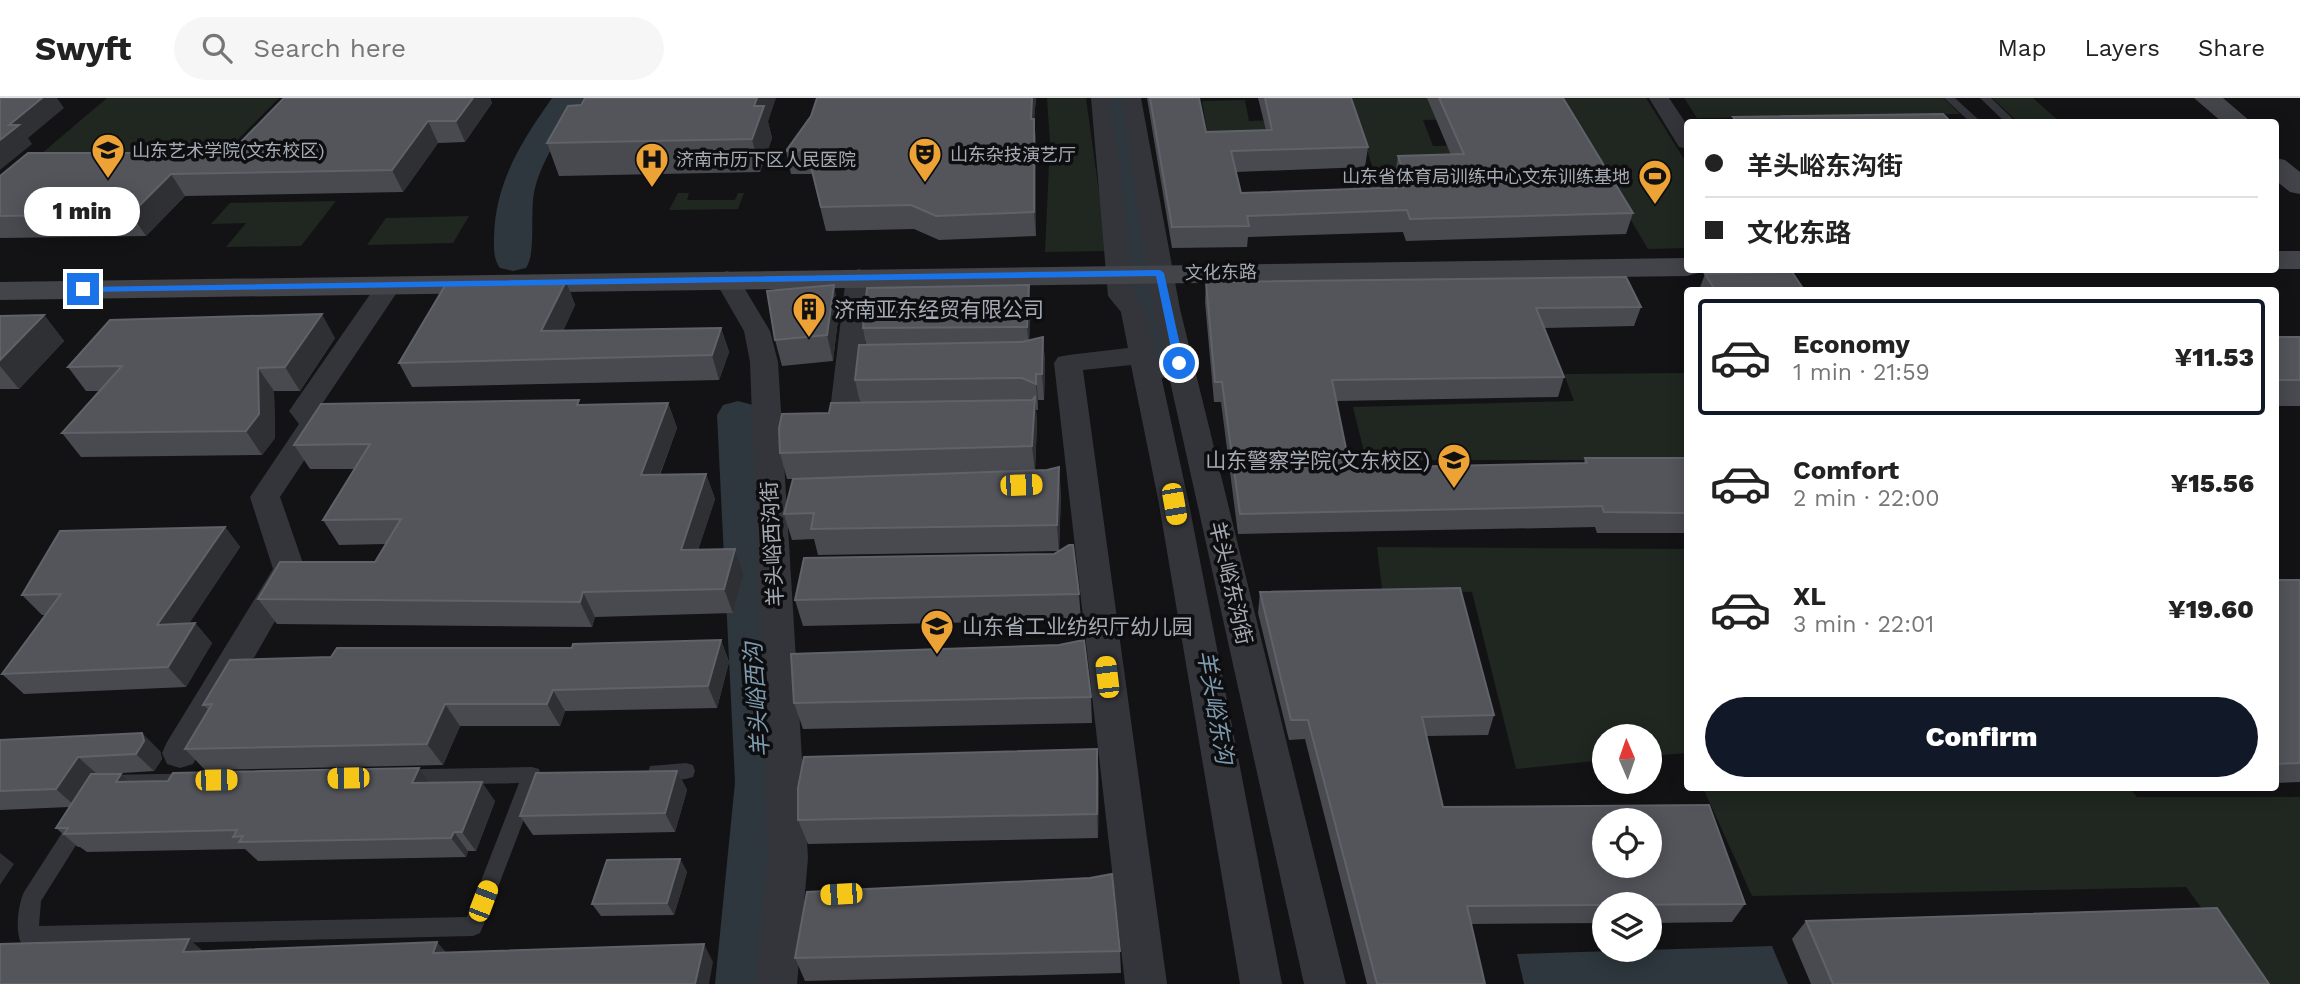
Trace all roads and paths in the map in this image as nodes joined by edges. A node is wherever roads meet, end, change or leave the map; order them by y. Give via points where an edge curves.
1 (1101, 98) edge
2 (1131, 98) edge
3 (1659, 98) edge
4 (1949, 98) edge
5 (1985, 98) edge
6 (2188, 98) edge
7 (2207, 98) edge
8 (1973, 119) edge
9 (2008, 119) edge
10 (2215, 119) edge
11 (2234, 119) edge
12 (1684, 137) edge
13 (2279, 154) edge
14 (2279, 169) edge
15 (2300, 170) edge
16 (2300, 186) edge
17 (2279, 260) edge
18 (2300, 260) edge
19 (1684, 267) edge
20 (1118, 273) junction
21 (1160, 273) junction
22 (859, 277) junction
23 (727, 279) junction
24 (389, 285) junction
25 (0, 291) edge
26 (1143, 355) junction
27 (898, 418) edge
28 (180, 753) joint
29 (687, 771) dead end
30 (635, 772) edge
31 (164, 781) junction
32 (827, 895) edge
33 (785, 897) junction
34 (776, 984) edge
35 (1146, 984) edge
36 (1262, 984) edge
37 (1325, 984) edge

1 - 20 street, 羊头峪东沟街
2 - 21 street, 羊头峪东沟街
3 - 12 street
4 - 8 lane
5 - 9 lane
6 - 10 main road
7 - 11 main road
13 - 15 main road
14 - 16 main road
17 - 18 main road
19 - 21 main road, 文化东路
20 - 21 main road, 文化东路
20 - 22 main road, 文化东路
20 - 26 street, 羊头峪东沟街 via 1121,296 1134,311
21 - 37 street, 羊头峪东沟街
22 - 23 main road, 文化东路
22 - 27 street via 862,360 842,419
23 - 24 main road, 文化东路
23 - 33 street, 羊头峪西沟街 via 757,331 784,493 798,765
24 - 25 main road, 文化东路
24 - 28 street via 303,411 315,423 265,497 289,569
26 - 35 street via 1068,363 1103,756
26 - 36 street, 羊头峪东沟街
28 - 31 lane
29 - 30 lane
31 - 31 lane via 105,783 31,898 28,936 473,926 539,775
32 - 33 street
33 - 34 street, 羊头峪西沟街

